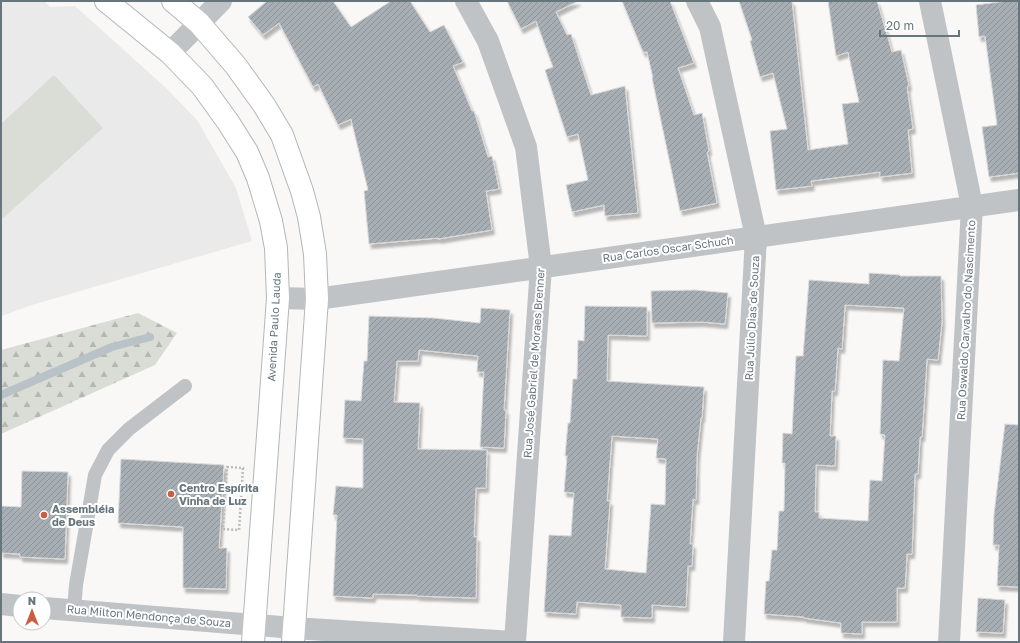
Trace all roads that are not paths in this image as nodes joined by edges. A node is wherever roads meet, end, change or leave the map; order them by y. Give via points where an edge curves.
1 (106, 1) edge
2 (173, 1) edge
3 (221, 1) edge
4 (466, 1) edge
5 (697, 1) edge
6 (930, 1) edge
7 (199, 24) junction
8 (170, 53) junction
9 (1019, 200) edge
10 (972, 206) junction
11 (756, 237) junction
12 (541, 267) junction
13 (278, 298) junction
14 (317, 299) junction
15 (185, 386) dead end
16 (1, 604) edge
17 (12, 605) edge
18 (52, 609) edge
19 (74, 610) junction
20 (253, 633) edge
21 (293, 635) edge
22 (515, 642) edge
23 (734, 642) edge
24 (949, 642) edge

1 - 8 main road, Avenida Paulo Lauda
2 - 7 main road
3 - 7 street
4 - 12 street, Rua José Gabriel de Moraes Brenner via 488,41 526,147
5 - 11 street, Rua Júlio Dias de Souza via 710,27
6 - 10 street, Rua Oswaldo Carvalho do Nascimento
7 - 8 street
7 - 14 main road via 236,66 282,135 309,217 315,254
8 - 13 main road, Avenida Paulo Lauda via 202,86 247,152 271,221 276,248
9 - 10 street, Rua Carlos Oscar Schuch
10 - 11 street, Rua Carlos Oscar Schuch
10 - 24 street, Rua Oswaldo Carvalho do Nascimento
11 - 12 street, Rua Carlos Oscar Schuch
11 - 23 street, Rua Júlio Dias de Souza
12 - 14 street, Rua Carlos Oscar Schuch
12 - 22 street, Rua José Gabriel de Moraes Brenner
13 - 14 street, Rua Carlos Oscar Schuch
13 - 20 main road, Avenida Paulo Lauda
14 - 21 main road
15 - 19 lane via 129,429 108,450 95,475
16 - 17 street
18 - 19 street, Rua Milton Mendonça de Souza
19 - 20 street, Rua Milton Mendonça de Souza
20 - 21 street, Rua Milton Mendonça de Souza
21 - 22 street

